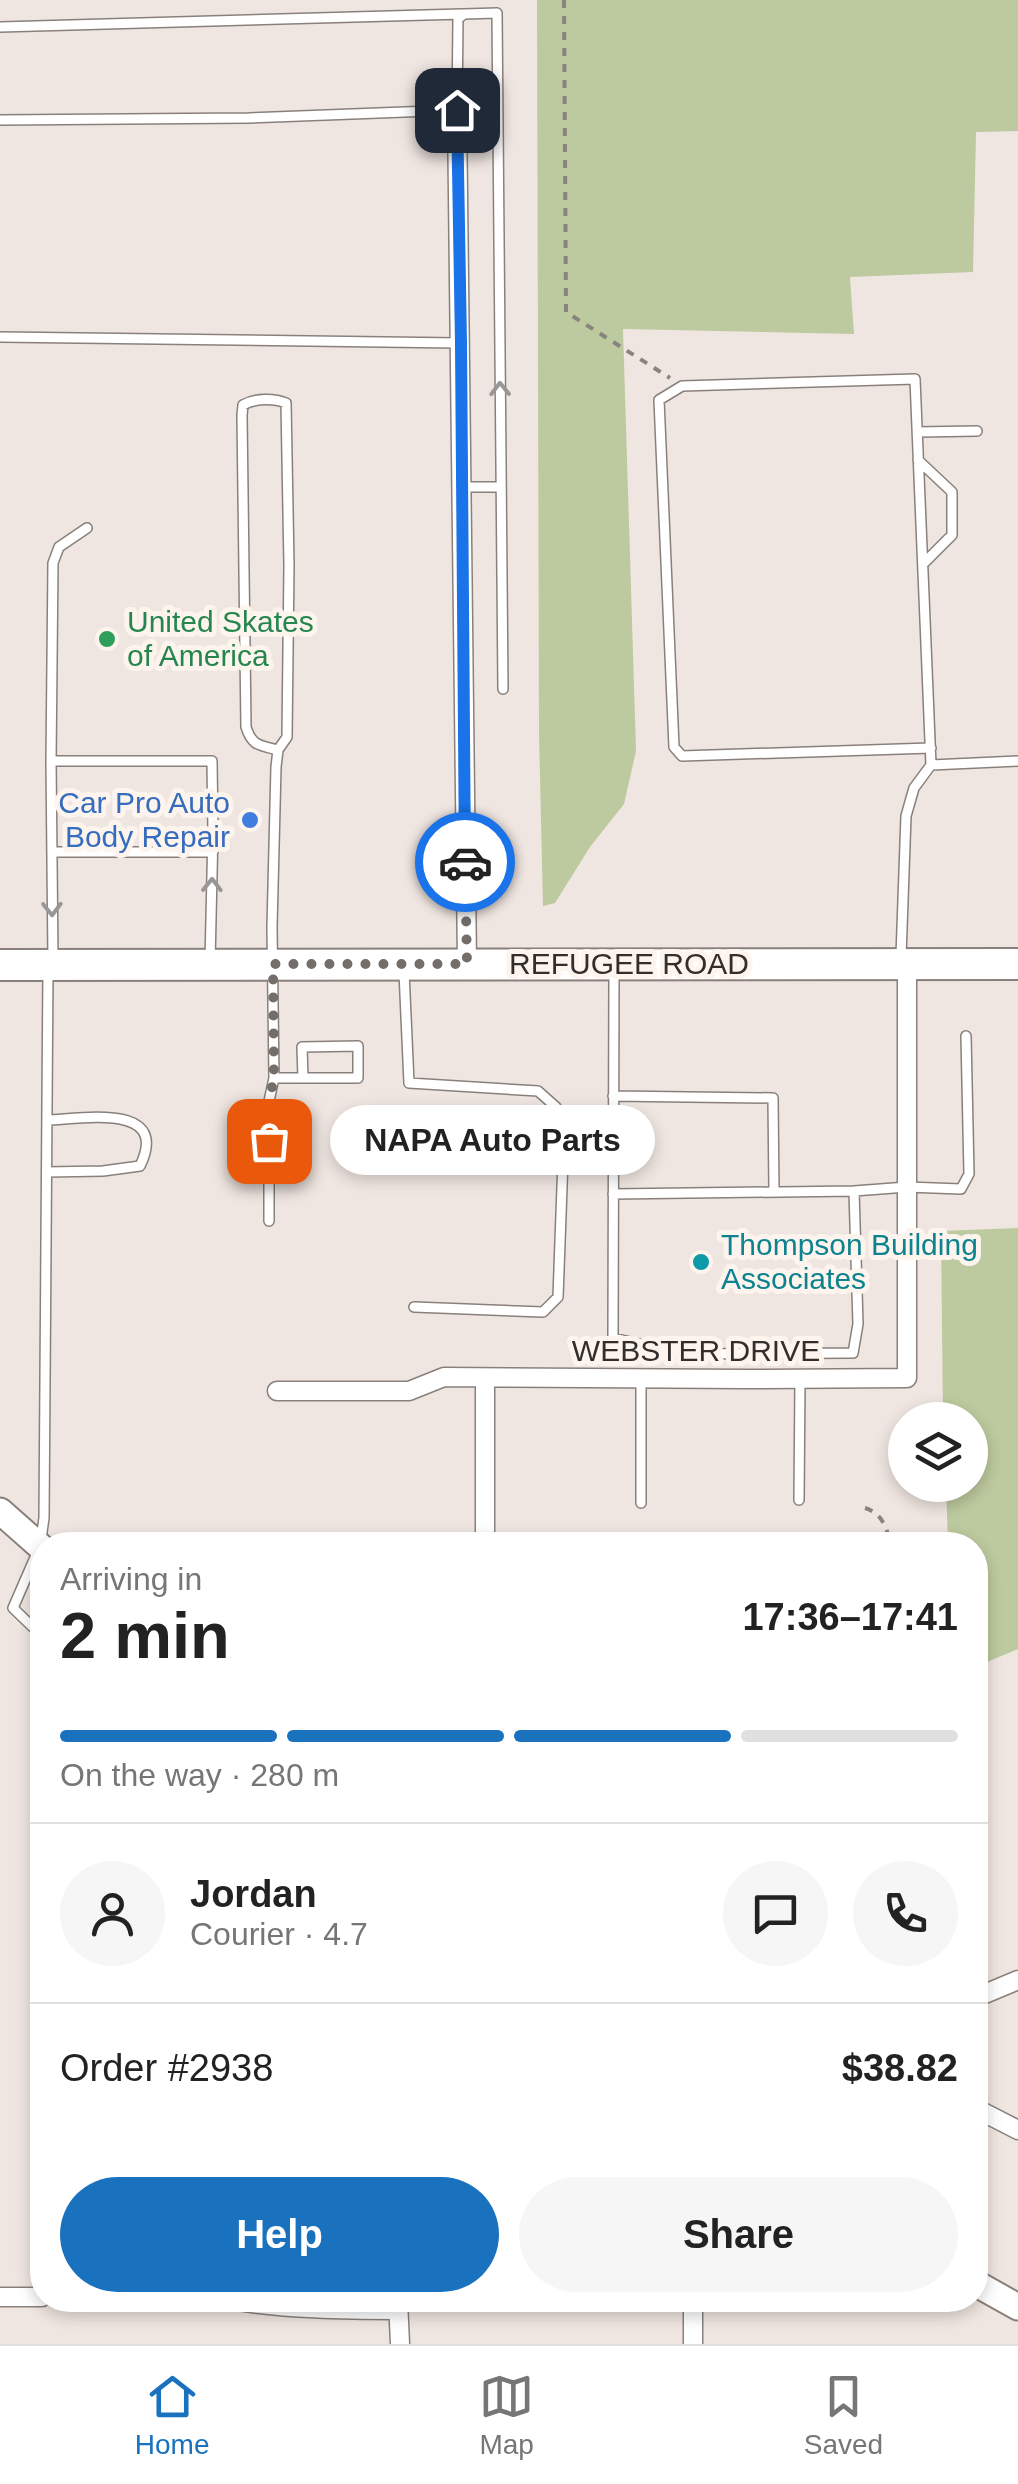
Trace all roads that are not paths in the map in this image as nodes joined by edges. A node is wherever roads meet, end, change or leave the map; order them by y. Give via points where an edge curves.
1 (464, 14) junction
2 (0, 27) edge
3 (457, 110) junction
4 (0, 120) edge
5 (0, 337) edge
6 (461, 343) junction
7 (977, 431) dead end
8 (917, 432) junction
9 (918, 460) junction
10 (501, 486) junction
11 (463, 487) junction
12 (87, 528) dead end
13 (923, 564) junction
14 (502, 689) dead end
15 (931, 748) junction
16 (278, 750) junction
17 (1018, 761) edge
18 (50, 762) junction
19 (932, 765) junction
20 (52, 852) junction
21 (213, 852) junction
22 (210, 964) junction
23 (273, 964) junction
24 (404, 964) junction
25 (467, 964) junction
26 (614, 964) junction
27 (904, 964) junction
28 (1018, 964) edge
29 (0, 965) edge
30 (50, 965) junction
31 (966, 1036) dead end
32 (274, 1078) junction
33 (304, 1078) junction
34 (614, 1096) junction
35 (47, 1120) junction
36 (47, 1172) junction
37 (906, 1187) junction
38 (854, 1190) junction
39 (774, 1192) junction
40 (613, 1194) junction
41 (269, 1221) dead end
42 (414, 1307) dead end
43 (485, 1378) junction
44 (641, 1379) junction
45 (800, 1379) junction
46 (277, 1392) dead end
47 (800, 1500) dead end
48 (642, 1503) dead end
49 (0, 1510) edge
50 (42, 1532) edge
51 (485, 1532) edge
52 (30, 1537) edge
53 (30, 1571) edge
54 (30, 1624) edge
55 (1018, 1980) edge
56 (988, 1993) edge
57 (988, 2115) edge
58 (1018, 2130) edge
59 (988, 2290) edge
60 (0, 2297) edge
61 (30, 2297) edge
62 (1018, 2307) edge
63 (399, 2312) edge
64 (693, 2312) edge
65 (400, 2344) edge
66 (694, 2344) edge

1 - 2 lane
1 - 3 lane via 458,19
10 -> 1 lane via 498,13
3 - 4 lane
3 - 6 street
5 - 6 lane
6 - 11 street
7 - 8 lane
8 - 9 lane
8 - 15 lane via 915,379 682,386 660,400 674,747 682,756
9 - 13 lane
9 - 13 lane via 952,492 952,535
10 - 11 lane
10 - 14 lane
11 - 25 street
12 - 18 lane via 59,546 53,562
13 - 15 lane
15 - 19 lane
16 - 16 lane via 288,737 286,403 250,401 242,415 246,727 257,745
16 - 23 lane
17 - 19 lane
18 - 20 lane
18 - 21 lane via 212,761
19 - 27 lane via 914,788 906,816
20 - 21 lane
20 -> 30 lane
22 -> 21 lane
22 - 23 main road, REFUGEE ROAD
22 - 30 main road, REFUGEE ROAD
23 - 24 main road, REFUGEE ROAD
23 - 32 lane
24 - 25 main road, REFUGEE ROAD
24 - 42 lane via 409,1083 538,1091 556,1107 564,1132 558,1297 543,1312
25 - 26 main road, REFUGEE ROAD
26 - 27 main road, REFUGEE ROAD
26 - 34 lane
27 - 28 main road, REFUGEE ROAD
27 - 37 street
29 - 30 main road, REFUGEE ROAD
30 - 35 lane
31 - 37 lane via 969,1174 961,1189
32 - 33 lane
32 - 41 lane
33 - 33 lane via 358,1078 358,1046 302,1047
34 - 39 lane via 773,1098
34 - 40 lane
35 - 36 lane
35 - 36 lane via 131,1120 146,1154 140,1166 125,1169
36 - 50 lane
37 - 38 lane
37 - 45 street, WEBSTER DRIVE via 907,1378
38 - 39 lane
38 - 40 lane via 853,1353 682,1354 613,1338
39 - 40 lane
43 - 44 street, WEBSTER DRIVE
43 - 46 street, WEBSTER DRIVE via 444,1376 409,1391
43 - 51 street
44 - 45 street, WEBSTER DRIVE
44 - 48 lane
45 - 47 lane
49 - 52 main road
53 - 54 lane via 13,1608
55 - 56 street
57 - 58 street
59 - 62 main road
60 - 61 street
63 - 65 street
64 - 66 street

